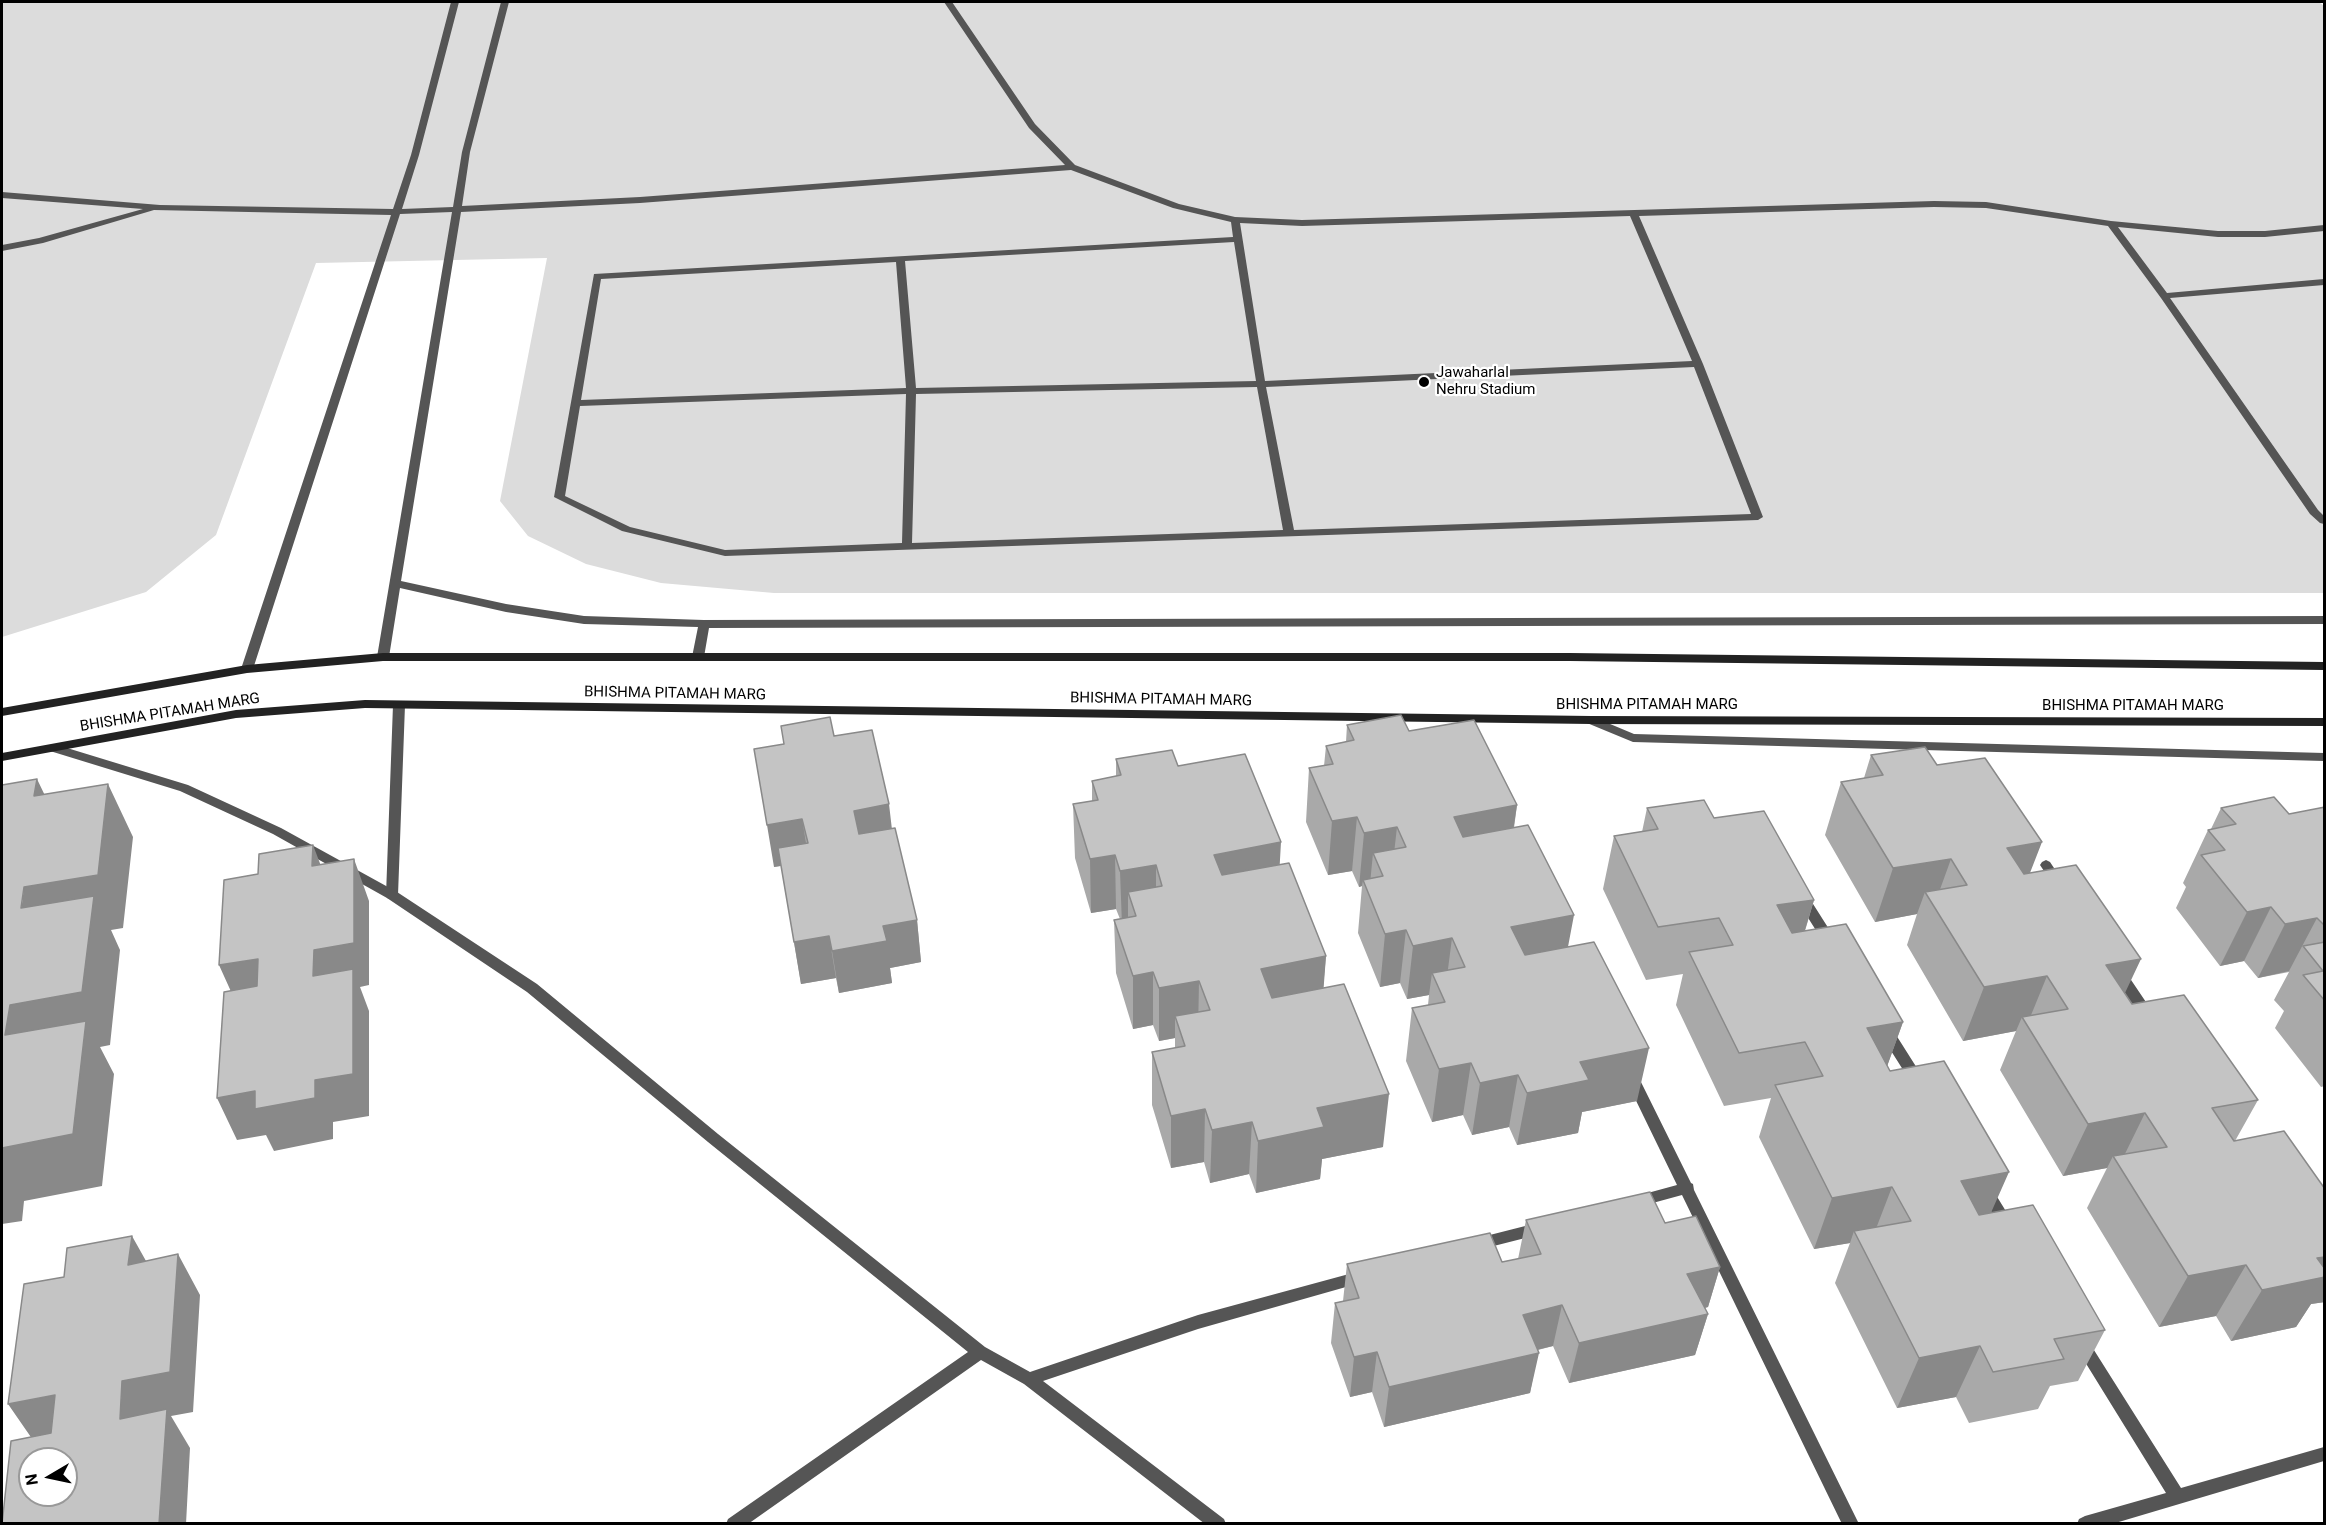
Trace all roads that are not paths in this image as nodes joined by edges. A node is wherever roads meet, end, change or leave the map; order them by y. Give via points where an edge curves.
1 (455, 2) edge
2 (505, 2) edge
3 (948, 2) edge
4 (1072, 167) junction
5 (2, 195) edge
6 (160, 208) junction
7 (457, 209) junction
8 (396, 212) junction
9 (1634, 214) junction
10 (1235, 220) junction
11 (2110, 224) junction
12 (2325, 228) edge
13 (1239, 239) junction
14 (2, 248) edge
15 (900, 259) junction
16 (2325, 282) edge
17 (2164, 296) junction
18 (1698, 364) junction
19 (1261, 384) junction
20 (911, 391) junction
21 (575, 403) junction
22 (2325, 522) edge
23 (1289, 533) junction
24 (907, 546) junction
25 (395, 583) junction
26 (2325, 620) edge
27 (704, 624) junction
28 (383, 657) junction
29 (698, 657) junction
30 (2325, 666) edge
31 (247, 669) junction
32 (399, 705) junction
33 (2, 712) edge
34 (1591, 720) junction
35 (2325, 722) edge
36 (54, 748) junction
37 (2, 757) edge
38 (2325, 757) edge
39 (2046, 865) dead end
40 (1796, 887) edge
41 (2066, 894) edge
42 (392, 895) junction
43 (1839, 957) edge
44 (2112, 963) edge
45 (1877, 1017) edge
46 (2152, 1022) edge
47 (1624, 1062) edge
48 (1927, 1097) edge
49 (1978, 1177) edge
50 (1688, 1188) junction
51 (1619, 1207) edge
52 (1550, 1225) edge
53 (2015, 1237) edge
54 (1458, 1250) edge
55 (1378, 1272) edge
56 (2072, 1327) edge
57 (980, 1352) junction
58 (1029, 1379) junction
59 (2325, 1454) edge
60 (2178, 1498) junction
61 (734, 1524) edge
62 (1218, 1524) edge
63 (1851, 1524) edge
64 (2085, 1524) edge

1 - 8 street
2 - 7 street via 466,152
3 - 4 street via 1032,126
4 - 7 street via 640,200
4 - 10 street via 1176,206
5 - 6 street
6 - 8 street
6 - 14 street via 40,242
7 - 8 street
7 - 25 street
8 - 31 street
9 - 10 street via 1302,223
9 - 11 street via 1986,205
9 - 18 street
10 - 13 street
11 - 12 street via 2218,234
11 - 17 street
13 - 15 street
13 - 19 street
15 - 20 street
15 - 21 street via 597,276
16 - 17 street
17 - 22 street via 2314,512
18 - 19 street
18 - 23 street via 1758,517
19 - 20 street
19 - 23 street
20 - 21 street
20 - 24 street
21 - 24 street via 559,497 626,529 725,553
23 - 24 street
25 - 27 street via 506,608 584,620
25 - 28 street
26 - 27 street
27 - 29 street
28 - 29 main road, BHISHMA PITAMAH MARG
28 - 31 main road, BHISHMA PITAMAH MARG
29 - 30 main road, BHISHMA PITAMAH MARG via 1570,657
31 - 33 main road, BHISHMA PITAMAH MARG
32 - 34 main road, BHISHMA PITAMAH MARG
32 - 36 main road, BHISHMA PITAMAH MARG via 236,714
32 - 42 street
34 - 35 main road, BHISHMA PITAMAH MARG
34 - 38 street via 1633,738
36 - 37 main road, BHISHMA PITAMAH MARG
36 - 42 street via 184,788 277,831
39 - 41 street
40 - 43 street
42 - 57 street via 532,988
44 - 46 street
45 - 48 street
47 - 50 street
49 - 53 street
50 - 51 street
50 - 63 street
52 - 54 street
55 - 58 street via 1197,1322
56 - 60 street
57 - 58 street
57 - 61 street
58 - 62 street
59 - 60 street
60 - 64 street

